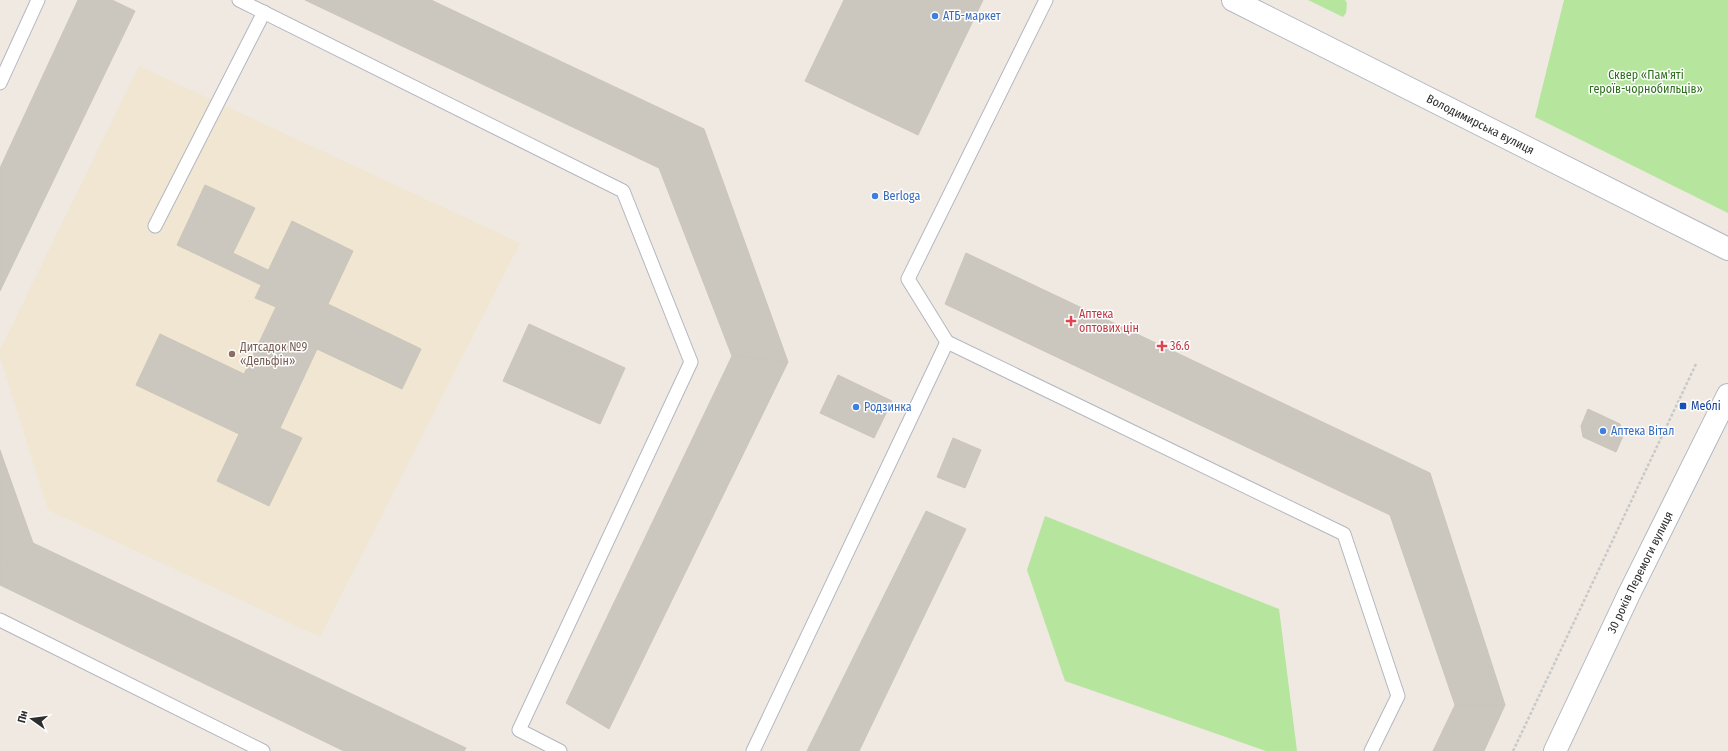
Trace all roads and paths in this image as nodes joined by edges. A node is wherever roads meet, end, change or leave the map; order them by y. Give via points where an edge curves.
1 (38, 0) edge
2 (239, 0) edge
3 (1046, 0) edge
4 (1233, 0) edge
5 (264, 12) junction
6 (0, 83) edge
7 (155, 226) dead end
8 (1728, 249) edge
9 (947, 342) junction
10 (1696, 364) dead end
11 (1728, 395) edge
12 (0, 620) edge
13 (1556, 750) edge
14 (263, 751) edge
15 (560, 751) edge
16 (752, 751) edge
17 (1371, 751) edge
18 (1513, 751) edge

1 - 6 lane
2 - 5 lane
3 - 9 lane via 908,279
4 - 8 street, Володимирська вулиця
5 - 7 lane
5 - 15 lane via 623,191 691,362 519,730
9 - 16 lane
9 - 17 lane via 1344,534 1398,696
10 - 18 path
11 - 13 street, 30 років Перемоги вулиця via 1629,594
12 - 14 lane

